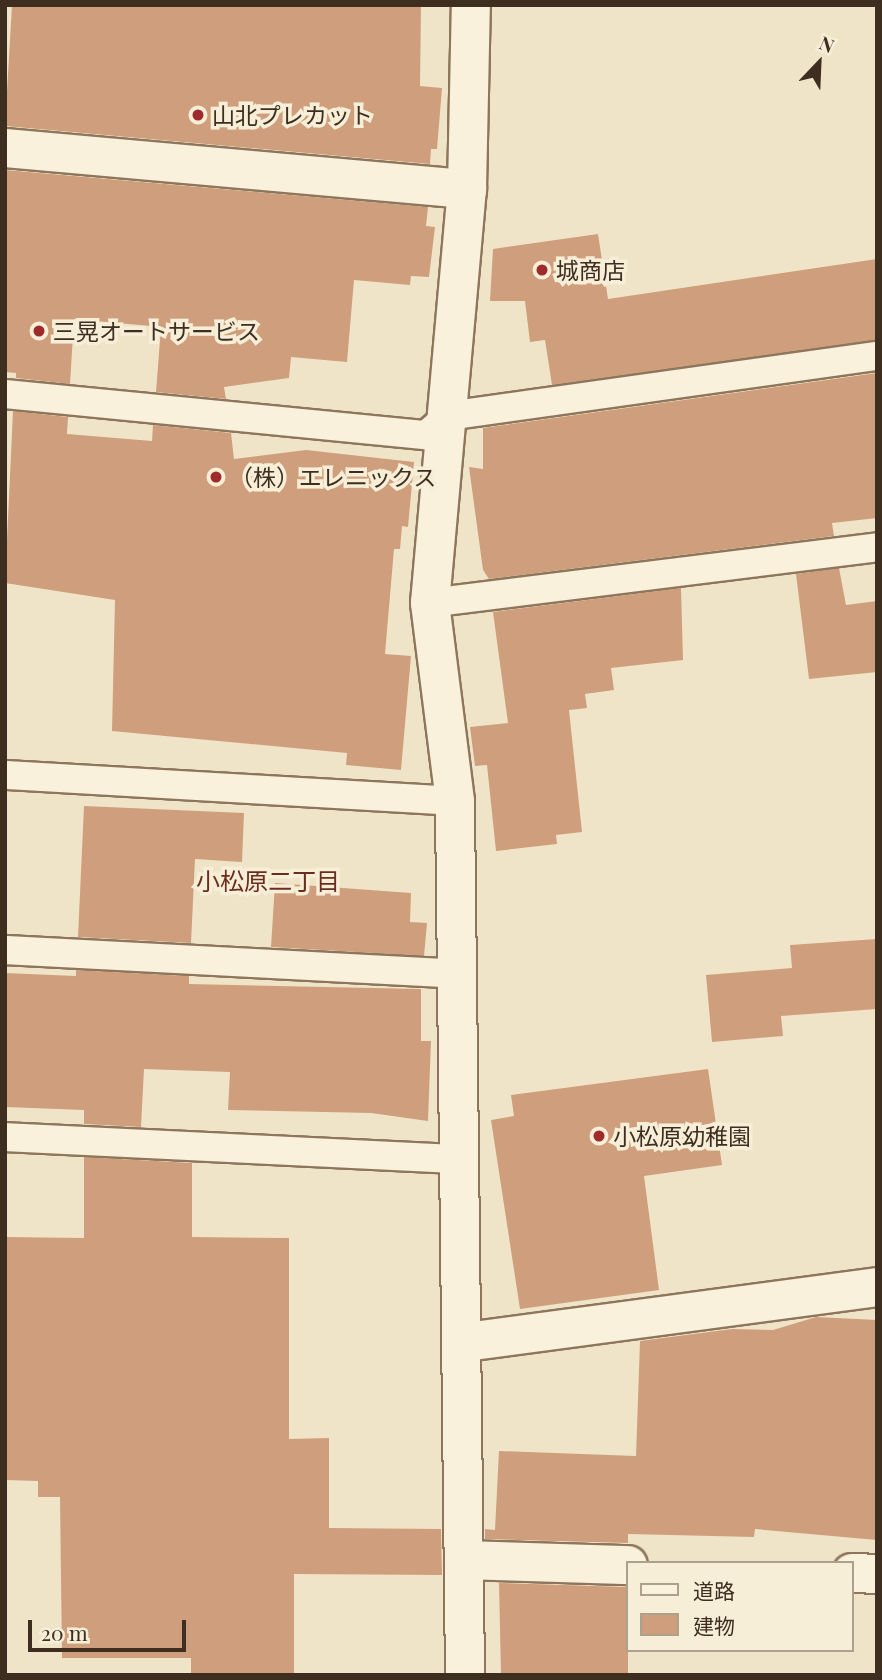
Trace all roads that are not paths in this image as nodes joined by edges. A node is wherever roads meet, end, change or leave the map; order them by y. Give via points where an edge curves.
1 (471, 5) edge
2 (5, 148) edge
3 (467, 189) junction
4 (877, 356) edge
5 (5, 394) edge
6 (448, 416) junction
7 (877, 547) edge
8 (430, 603) junction
9 (5, 775) edge
10 (455, 801) junction
11 (5, 950) edge
12 (458, 974) junction
13 (5, 1137) edge
14 (461, 1159) junction
15 (877, 1287) edge
16 (466, 1342) junction
17 (467, 1560) junction
18 (626, 1565) edge
19 (854, 1573) edge
20 (877, 1574) edge
21 (465, 1675) edge

1 - 3 street
2 - 3 street
3 - 6 street
4 - 6 lane
5 - 6 lane via 426,435
6 - 8 street
7 - 8 lane
8 - 10 street
9 - 10 lane
10 - 12 street
11 - 12 lane
12 - 14 street
13 - 14 lane
14 - 16 street
15 - 16 street
16 - 17 street
17 - 18 street
17 - 21 street
19 - 20 street

